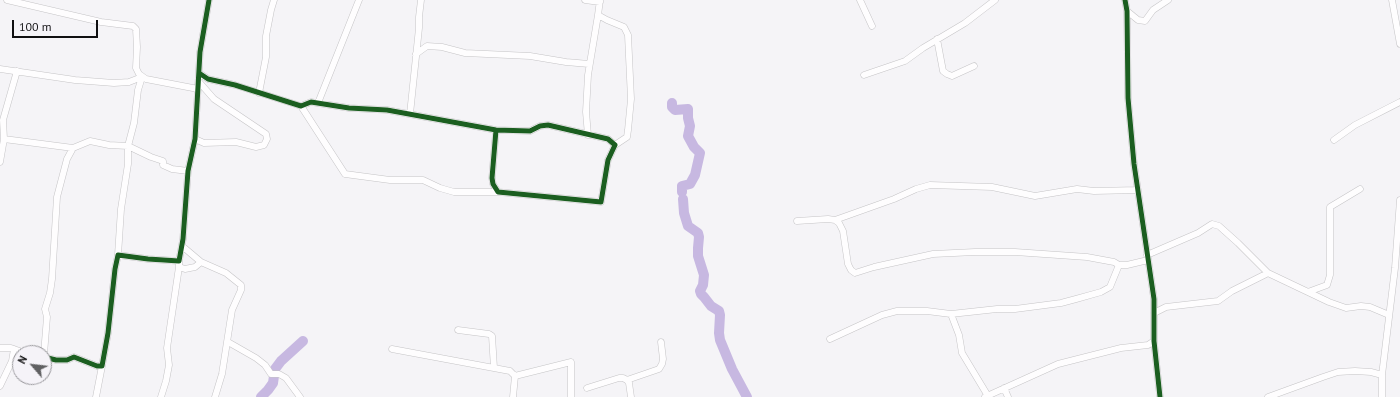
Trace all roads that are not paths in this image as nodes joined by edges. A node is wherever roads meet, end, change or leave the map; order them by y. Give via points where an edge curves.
1 (7, 0) edge
2 (209, 0) edge
3 (274, 0) edge
4 (360, 0) edge
5 (422, 0) edge
6 (585, 0) edge
7 (860, 0) edge
8 (994, 0) edge
9 (1125, 0) edge
10 (1168, 0) edge
11 (1392, 0) edge
12 (600, 1) edge
13 (1127, 11) junction
14 (598, 15) junction
15 (872, 26) dead end
16 (418, 37) junction
17 (938, 39) junction
18 (1400, 44) edge
19 (427, 46) junction
20 (416, 54) junction
21 (590, 64) junction
22 (974, 66) dead end
23 (0, 69) edge
24 (17, 71) junction
25 (199, 73) junction
26 (864, 75) dead end
27 (142, 77) junction
28 (199, 86) junction
29 (260, 93) junction
30 (1400, 102) edge
31 (318, 103) junction
32 (301, 106) junction
33 (410, 114) junction
34 (496, 130) junction
35 (588, 134) junction
36 (2, 136) edge
37 (195, 139) junction
38 (1334, 140) dead end
39 (615, 145) junction
40 (128, 146) junction
41 (73, 148) junction
42 (0, 162) edge
43 (188, 171) junction
44 (1360, 189) dead end
45 (1138, 190) junction
46 (498, 192) junction
47 (1400, 200) edge
48 (835, 220) junction
49 (797, 221) dead end
50 (182, 246) junction
51 (118, 255) junction
52 (1147, 258) junction
53 (202, 262) junction
54 (179, 264) junction
55 (1119, 265) junction
56 (1268, 273) junction
57 (1308, 292) junction
58 (1154, 313) junction
59 (951, 314) junction
60 (1389, 315) junction
61 (458, 330) dead end
62 (830, 339) dead end
63 (1154, 341) junction
64 (228, 342) junction
65 (661, 342) dead end
66 (45, 345) edge
67 (0, 348) edge
68 (12, 349) edge
69 (392, 349) dead end
70 (52, 358) edge
71 (12, 360) edge
72 (102, 366) junction
73 (494, 368) junction
74 (1382, 374) junction
75 (515, 376) junction
76 (627, 380) junction
77 (0, 386) edge
78 (587, 388) dead end
79 (1004, 388) junction
80 (986, 396) edge
81 (96, 397) edge
82 (161, 397) edge
83 (215, 397) edge
84 (300, 397) edge
85 (513, 397) edge
86 (571, 397) edge
87 (631, 397) edge
88 (1008, 397) edge
89 (1160, 397) edge
90 (1268, 397) edge
91 (1382, 397) edge

1 - 27 street via 101,22 133,26 137,36 136,68
2 - 25 street
3 - 29 street via 266,36 266,57
4 - 31 street
5 - 16 street
6 - 12 street
7 - 15 street
8 - 17 street via 965,23
9 - 13 street
10 - 13 street via 1153,10 1145,21 1138,20
11 - 18 street
12 - 14 street
13 - 45 street via 1128,98
14 - 21 street
14 - 39 street via 624,27 628,35 631,99 628,130 627,137
16 - 19 street
16 - 20 street
17 - 22 street via 943,71 952,76
17 - 26 street via 905,61
19 - 20 street
19 - 21 street via 442,46 465,53 530,56
20 - 33 street
21 - 35 street via 586,112
23 - 24 street
24 - 27 street via 114,83 129,82
24 - 36 street via 3,120
25 - 28 street
25 - 29 street via 208,79
27 - 28 street
27 - 40 street
28 - 37 street
28 - 37 street via 266,134 267,139 261,147 236,142 204,143
29 - 32 street
30 - 38 street via 1355,125
31 - 32 street via 311,102
31 - 33 street
32 - 46 street via 345,174 390,180 423,180 454,192
33 - 34 street
34 - 35 street via 530,131 548,125
34 - 46 street via 492,178
35 - 39 street via 608,139
36 - 41 street
36 - 42 street
37 - 43 street
39 - 46 street via 608,160 601,202
40 - 41 street via 90,141
40 - 43 street via 163,161 163,165 172,169
40 - 51 street
41 - 66 street via 67,159 57,197 52,279 44,309 47,317
43 - 50 street
44 - 57 street via 1330,207 1330,275 1327,285
45 - 48 street via 1077,189 1035,196 992,187 930,185
45 - 52 street
47 - 60 street
48 - 49 street
48 - 55 street via 843,231 848,264 855,273 933,254 975,252 1087,257
50 - 53 street
50 - 54 street
51 - 54 street
51 - 72 street
52 - 55 street
52 - 56 street via 1212,224 1219,226
52 - 58 street
53 - 54 street via 185,269
53 - 64 street via 226,273 241,285 232,310
54 - 82 street via 167,348 169,365
55 - 59 street via 1110,287 1101,292 1061,303
56 - 57 street
56 - 58 street via 1232,291 1218,302 1166,307
57 - 60 street via 1346,308 1370,307
58 - 63 street
59 - 62 street via 897,311 882,315
59 - 80 street via 962,353
60 - 74 street
61 - 73 street via 492,336
63 - 79 street via 1148,345 1121,348 1058,364
63 - 89 street
64 - 83 street
64 - 84 street via 266,365 271,374 279,374 292,385
65 - 76 street via 663,359 659,369
67 - 68 street
69 - 73 street
70 - 72 street via 66,360 74,357
71 - 77 street
72 - 81 street
73 - 75 street via 510,371
74 - 90 street via 1338,372
74 - 91 street
75 - 85 street
75 - 86 street via 572,362
76 - 78 street via 619,378
76 - 87 street
79 - 80 street
79 - 88 street

